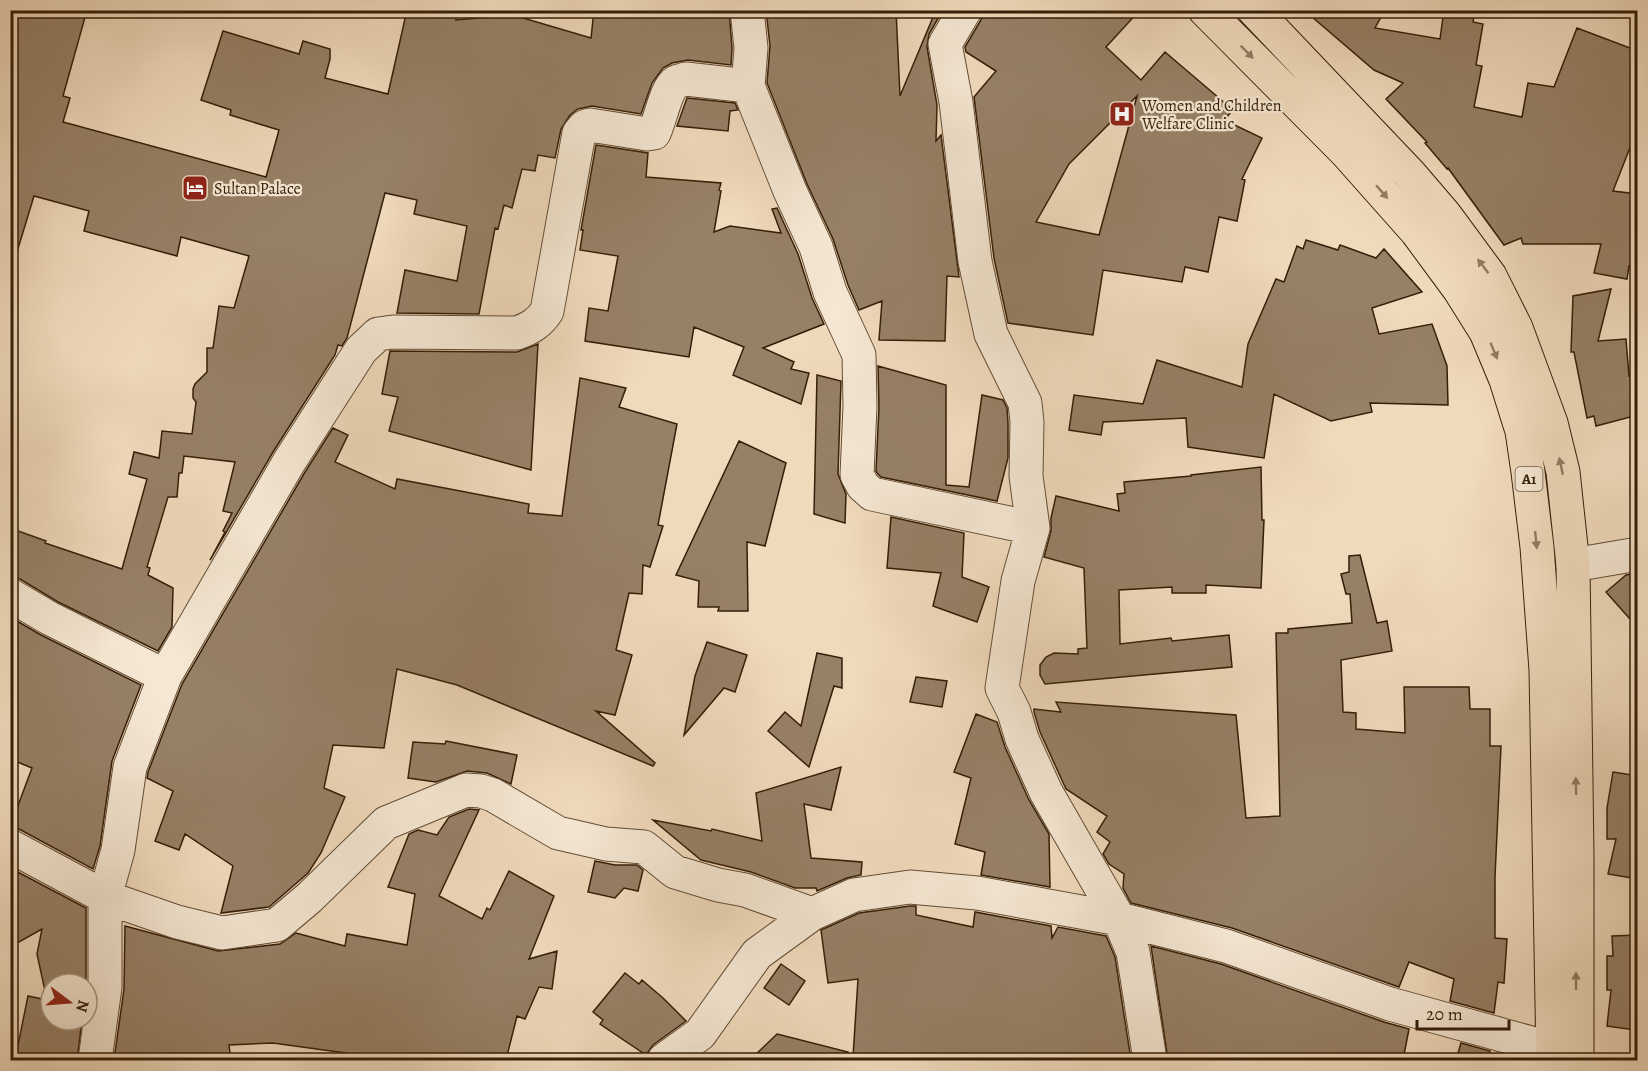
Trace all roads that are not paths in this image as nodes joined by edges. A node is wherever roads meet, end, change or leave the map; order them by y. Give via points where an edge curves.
1 (747, 10) edge
2 (966, 10) edge
3 (1205, 10) edge
4 (1254, 10) edge
5 (748, 86) junction
6 (1033, 528) junction
7 (1638, 554) edge
8 (1573, 565) junction
9 (10, 595) edge
10 (165, 676) junction
11 (10, 846) edge
12 (105, 897) junction
13 (812, 914) junction
14 (1119, 920) junction
15 (1561, 1057) edge
16 (95, 1060) edge
17 (664, 1060) edge
18 (1150, 1060) edge

1 - 5 street via 751,48
2 - 6 street via 945,44 975,261 991,334 1025,403 1026,477
3 -> 15 highway, A1 via 1346,152 1417,232 1486,332 1506,380 1522,431 1537,547 1546,670
8 -> 4 highway, A1 via 1563,471 1551,423 1516,328 1490,276 1409,173
5 - 6 street via 859,355 856,475 863,486 872,494
5 - 10 street via 677,81 670,87 654,133 584,127 579,133 548,311 540,322 517,333 393,332 378,334 369,341 289,462
6 - 14 street via 1017,581 1002,688 1046,792
7 - 8 street
15 -> 8 highway, A1 via 1577,855
9 - 10 street
10 - 12 street via 130,767 118,850
11 - 12 street
12 - 13 street via 222,933 277,925 386,823 466,790 493,795 558,833 606,844 644,847 675,872 745,890
12 - 16 street via 105,987
13 - 14 street via 854,895 910,887 977,893
13 - 17 street via 757,954 700,1034
14 - 15 street via 1226,946 1390,1004
14 - 18 street via 1133,952

